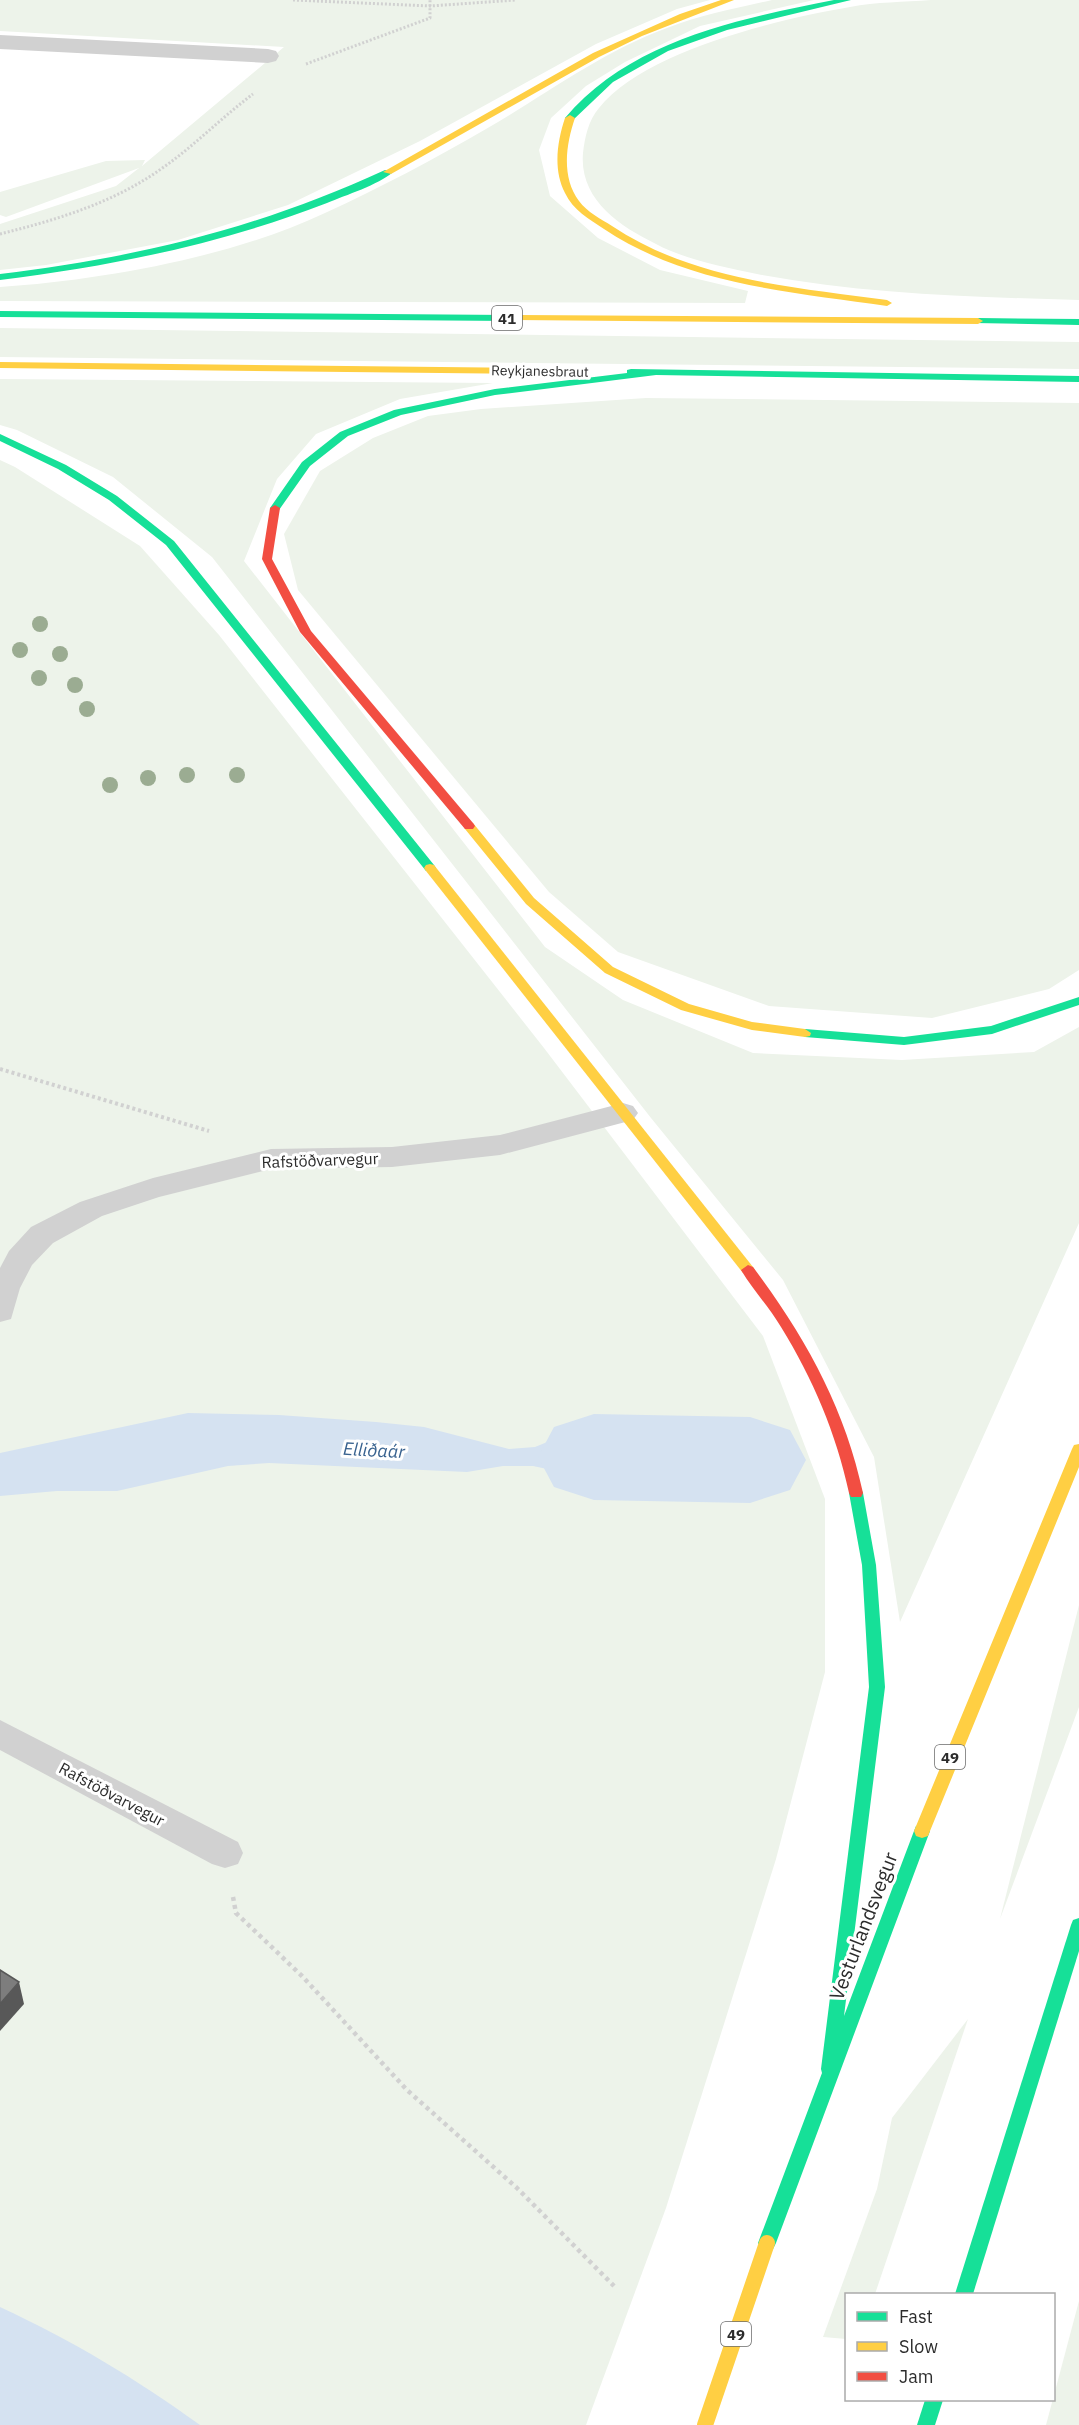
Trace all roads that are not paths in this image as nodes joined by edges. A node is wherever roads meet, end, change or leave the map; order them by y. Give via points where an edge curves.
1 (730, 0) edge
2 (847, 0) edge
3 (0, 42) edge
4 (268, 56) dead end
5 (0, 277) edge
6 (0, 314) edge
7 (1013, 321) junction
8 (1079, 322) edge
9 (0, 365) edge
10 (654, 373) junction
11 (1079, 379) edge
12 (0, 437) edge
13 (1079, 1001) edge
14 (623, 1113) junction
15 (0, 1311) edge
16 (1079, 1449) edge
17 (0, 1734) edge
18 (225, 1853) road end
19 (1079, 1925) edge
20 (829, 2069) junction
21 (965, 2293) edge
22 (934, 2401) edge
23 (705, 2425) edge
24 (926, 2425) edge

1 - 5 highway via 648,27 385,174 249,230 119,262
2 - 7 highway via 711,31 650,56 608,81 569,119 560,166 574,202 621,239 693,269 786,288
3 - 4 street
6 - 7 highway, 41
7 - 8 highway, 41
9 - 10 highway, Reykjanesbraut
10 - 11 highway, Reykjanesbraut
10 - 13 highway via 434,403 398,412 344,434 306,464 275,508 267,559 306,632 530,901 609,970 685,1007 752,1026 830,1037 904,1041 992,1030
12 - 14 highway via 62,466 113,498 170,543
14 - 15 lane, Rafstöðvarvegur via 500,1145 392,1157 271,1159 153,1188 91,1209 42,1235 20,1259 5,1288
14 - 20 highway via 771,1300 821,1383 850,1458 869,1565 877,1687
16 - 20 highway, Vesturlandsvegur / 49 via 978,1686
17 - 18 lane, Rafstöðvarvegur
19 - 21 highway
20 - 23 highway, Vesturlandsvegur / 49, bridge
22 - 24 highway

